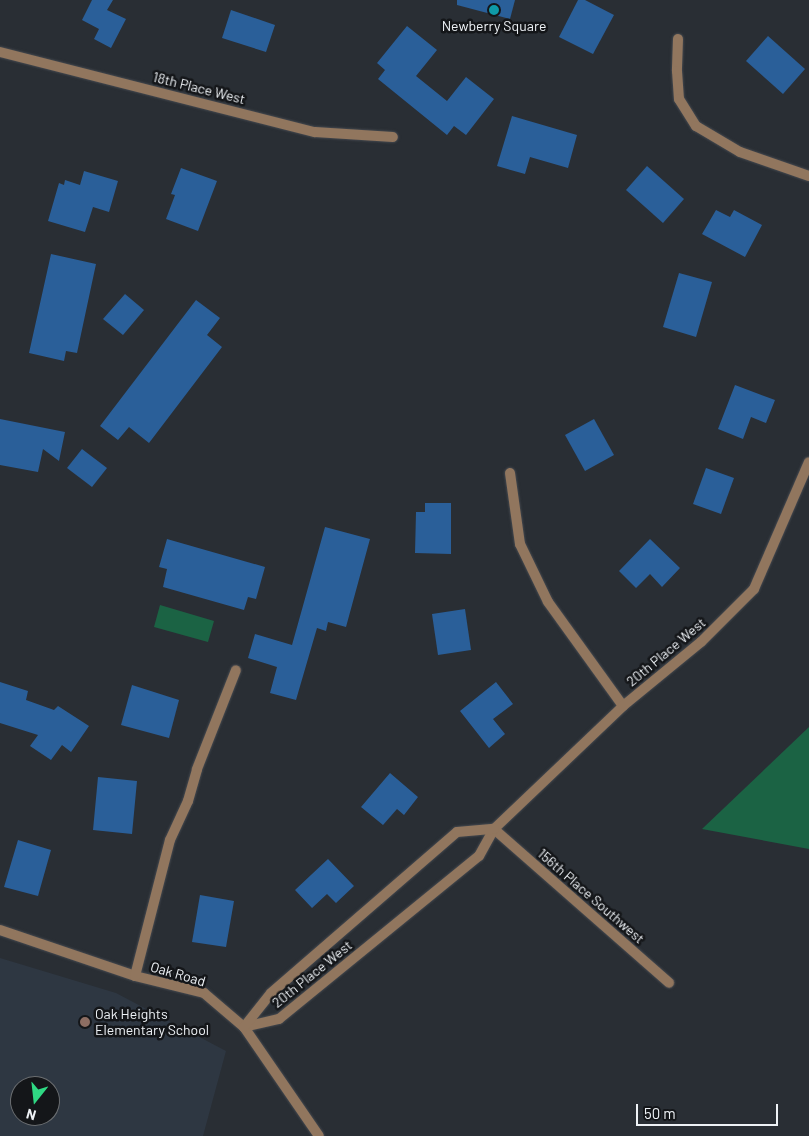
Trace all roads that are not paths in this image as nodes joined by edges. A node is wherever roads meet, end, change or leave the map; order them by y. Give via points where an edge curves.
1 (678, 39) dead end
2 (0, 52) edge
3 (393, 137) dead end
4 (809, 176) edge
5 (809, 462) edge
6 (510, 473) dead end
7 (236, 670) dead end
8 (623, 706) junction
9 (494, 829) junction
10 (0, 930) edge
11 (135, 976) junction
12 (669, 983) dead end
13 (244, 1027) junction
14 (319, 1136) edge

1 - 4 street via 680,99 696,126 740,152
2 - 3 street, 18th Place West via 315,132
5 - 8 street, 20th Place West via 754,589 701,642
6 - 8 street via 520,544 548,602
7 - 11 street via 197,769 188,801 170,840
8 - 9 street, 20th Place West
9 - 12 street, 156th Place Southwest
9 - 13 street, 20th Place West via 479,856 280,1019
9 - 13 street, 20th Place West via 457,832 271,993
10 - 11 street, Oak Road
11 - 13 street, Oak Road via 204,993
13 - 14 street, Oak Road

